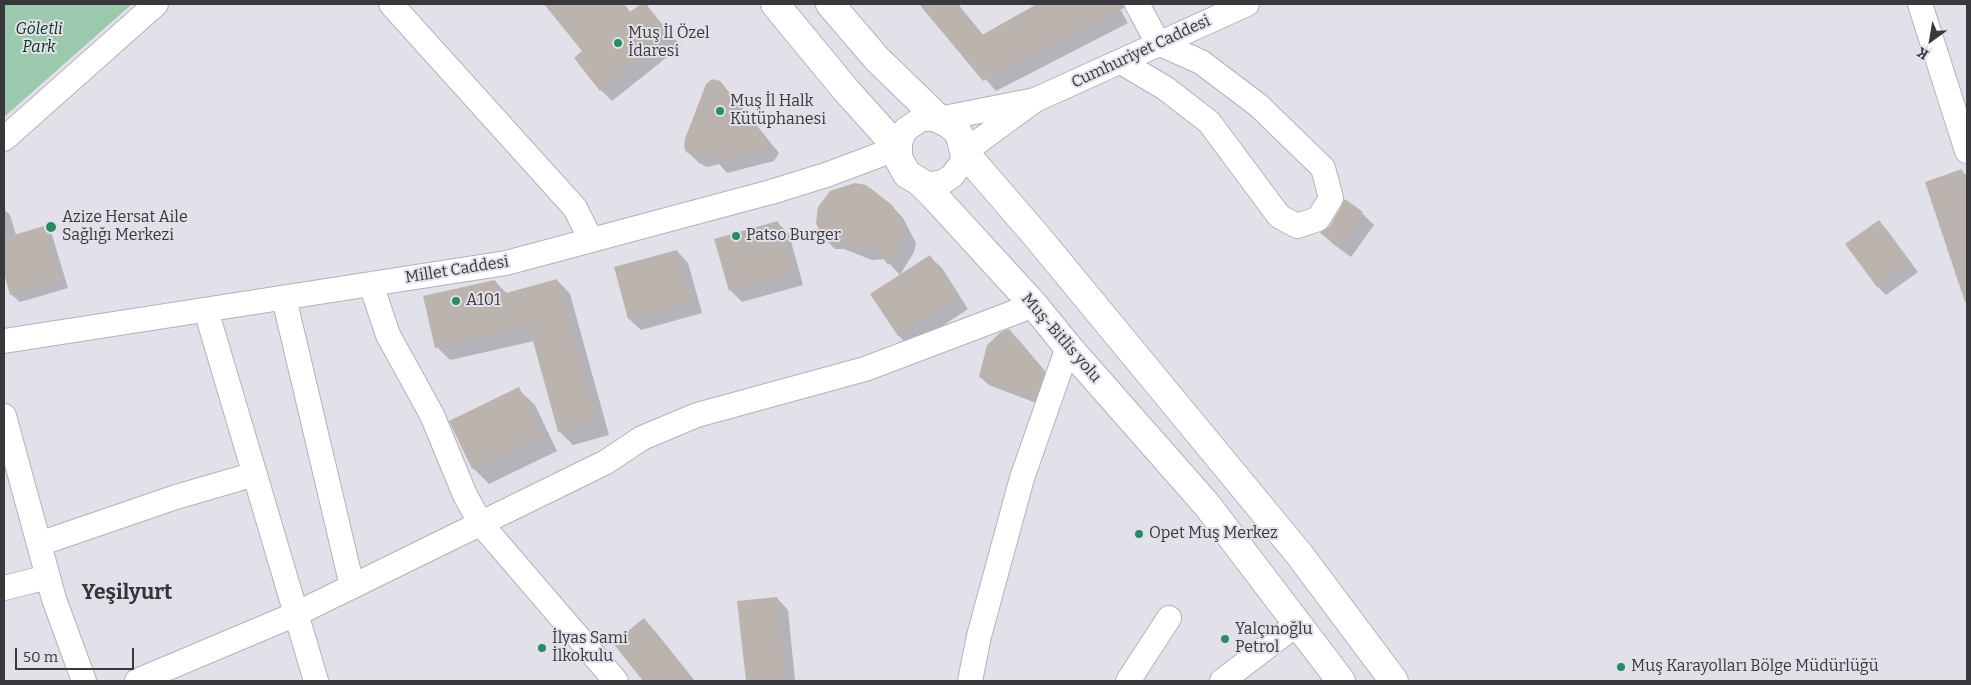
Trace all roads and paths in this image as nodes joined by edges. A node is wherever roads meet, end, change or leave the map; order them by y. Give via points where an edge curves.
1 (156, 4) edge
2 (391, 4) edge
3 (775, 4) edge
4 (830, 4) edge
5 (1137, 4) edge
6 (1920, 4) edge
7 (1235, 6) edge
8 (1158, 44) junction
9 (1121, 62) junction
10 (1035, 100) junction
11 (939, 119) junction
12 (4, 139) edge
13 (898, 148) junction
14 (1967, 151) edge
15 (964, 152) junction
16 (920, 182) junction
17 (591, 240) junction
18 (371, 284) junction
19 (284, 298) junction
20 (1034, 305) junction
21 (206, 310) junction
22 (4, 341) edge
23 (1068, 347) junction
24 (4, 416) edge
25 (255, 474) junction
26 (481, 524) junction
27 (39, 544) junction
28 (48, 577) junction
29 (352, 586) junction
30 (4, 588) edge
31 (296, 614) junction
32 (1169, 618) dead end
33 (1297, 624) junction
34 (84, 681) edge
35 (137, 681) edge
36 (316, 681) edge
37 (616, 681) edge
38 (970, 681) edge
39 (1128, 681) edge
40 (1222, 681) edge
41 (1341, 681) edge
42 (1394, 681) edge

1 - 12 street
2 - 17 street via 575,208
3 - 13 highway, Muş-Bitlis yolu
4 - 11 highway via 877,59
5 - 8 street
6 - 14 street
7 - 8 street, Cumhuriyet Caddesi
8 - 9 street, Cumhuriyet Caddesi
8 - 9 street via 1201,62 1223,78 1258,105 1323,168 1332,198 1318,219 1297,226 1279,216 1209,122 1165,88
9 - 10 street, Cumhuriyet Caddesi
10 - 11 street, Cumhuriyet Caddesi
10 - 15 street, Cumhuriyet Caddesi
11 - 13 street, Cumhuriyet Caddesi via 912,123 905,130
11 - 15 highway via 957,131
13 - 16 highway, Muş-Bitlis yolu via 902,168
13 - 17 street, Millet Caddesi via 770,192
15 - 16 street, Cumhuriyet Caddesi via 962,163 952,176 942,182
15 - 42 highway via 1299,554
16 - 20 highway, Muş-Bitlis yolu
17 - 18 street, Millet Caddesi via 506,264
18 - 19 street, Millet Caddesi
18 - 26 street via 388,335 432,415 465,495
19 - 21 street, Millet Caddesi
19 - 29 street
20 - 23 highway, Muş-Bitlis yolu
20 - 26 street via 865,370 697,415 642,438 606,462
21 - 22 street, Millet Caddesi
21 - 25 street
23 - 33 highway, Muş-Bitlis yolu via 1207,505
23 - 38 street via 1022,478
24 - 27 street
25 - 27 street
25 - 31 street
26 - 29 street
26 - 37 street
27 - 28 street
28 - 30 street
28 - 34 street
29 - 31 street
31 - 35 street
31 - 36 street
32 - 39 street
33 - 40 street
33 - 41 highway, Muş-Bitlis yolu

